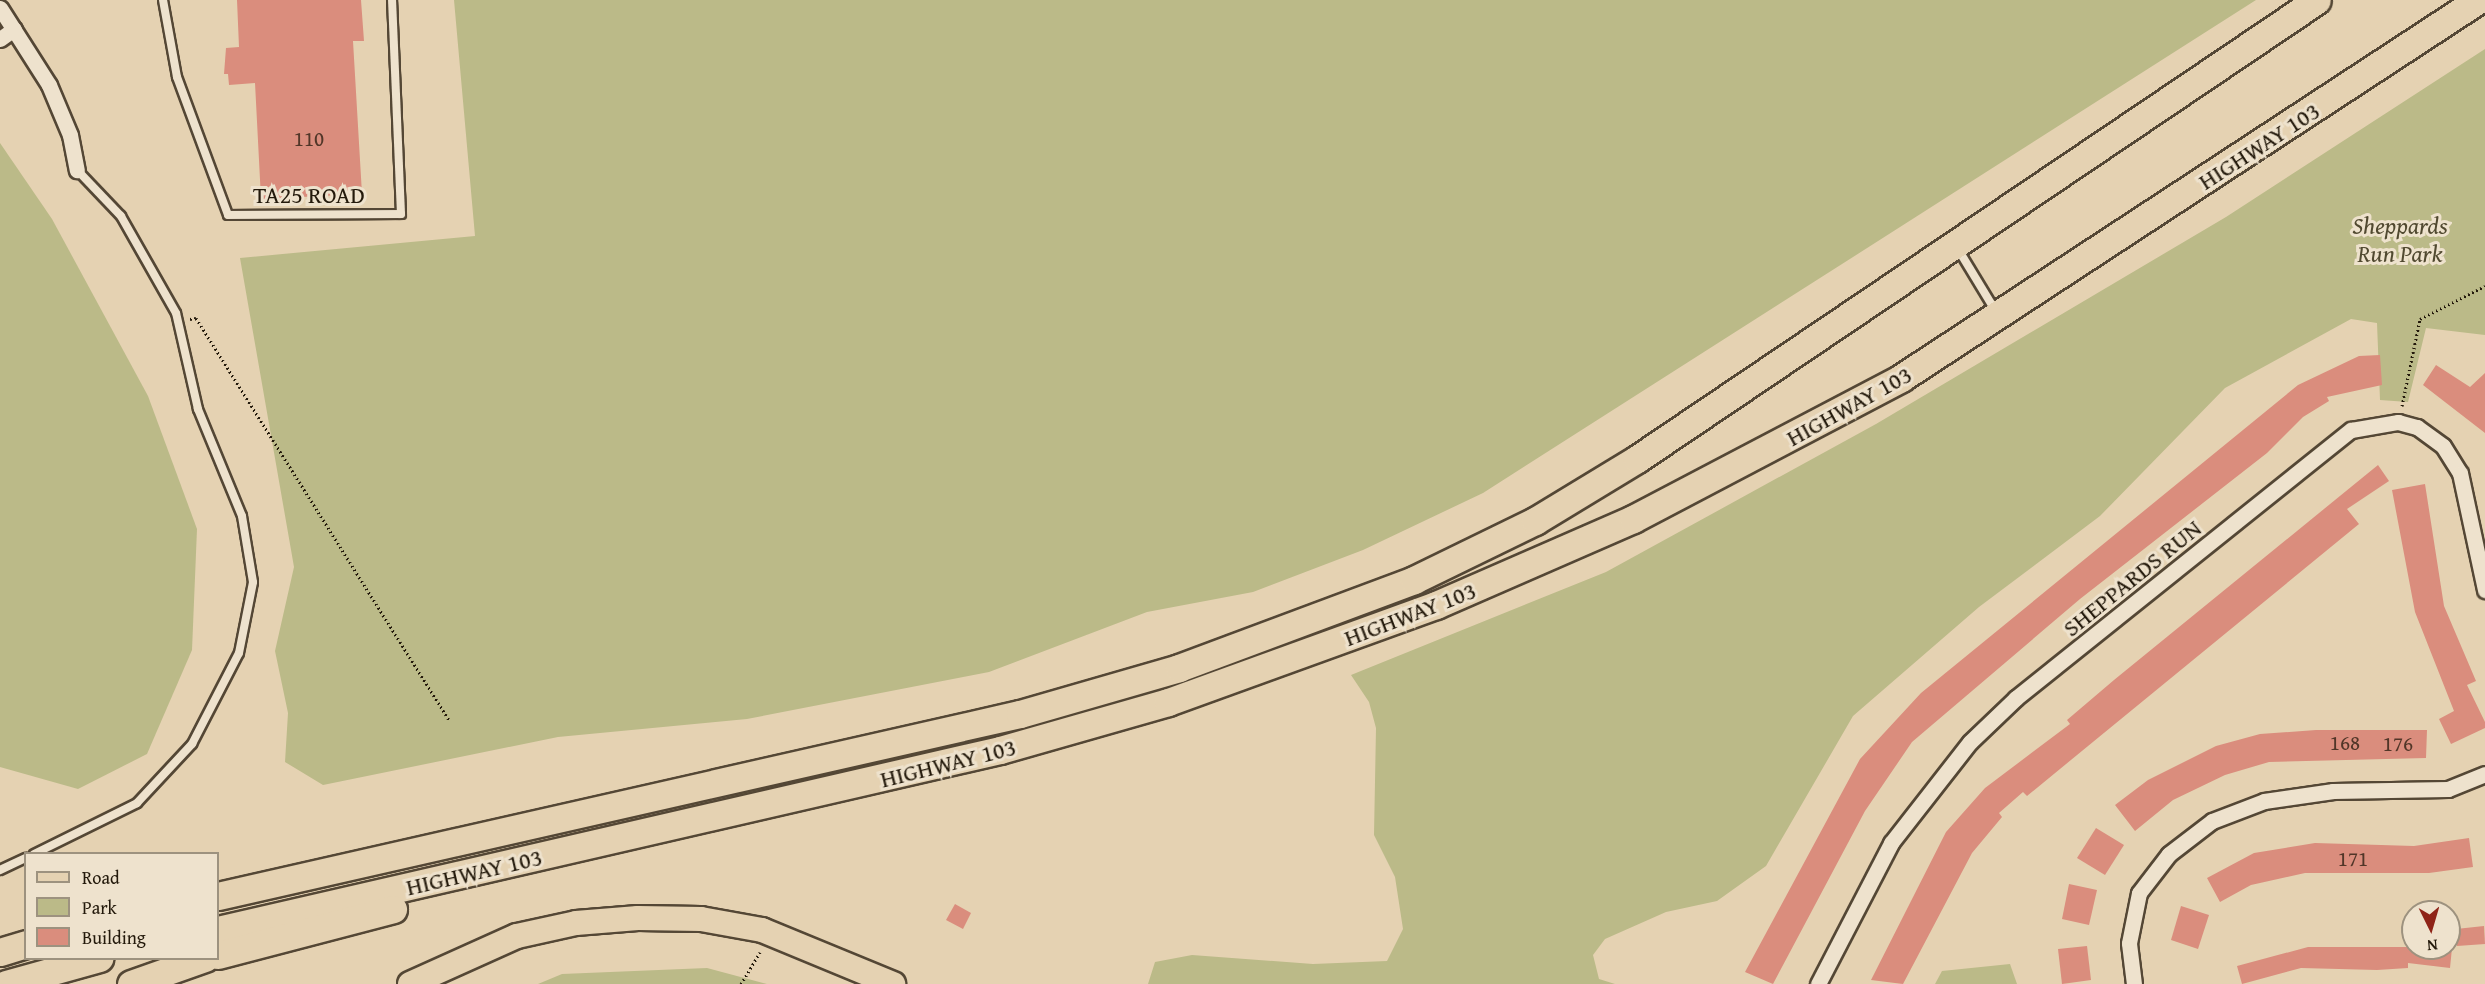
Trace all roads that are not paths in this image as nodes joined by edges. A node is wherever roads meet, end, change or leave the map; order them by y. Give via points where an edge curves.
1 (163, 0) edge
2 (392, 0) edge
3 (2317, 0) edge
4 (2478, 0) edge
5 (0, 8) edge
6 (14, 29) junction
7 (0, 39) edge
8 (77, 170) joint
9 (1955, 244) junction
10 (1998, 317) junction
11 (2485, 590) edge
12 (2485, 774) edge
13 (802, 798) junction
14 (38, 852) edge
15 (24, 859) edge
16 (0, 870) edge
17 (219, 896) edge
18 (24, 927) edge
19 (219, 930) edge
20 (0, 932) edge
21 (24, 945) edge
22 (0, 952) edge
23 (219, 954) edge
24 (92, 960) edge
25 (199, 960) edge
26 (6, 984) edge
27 (131, 984) edge
28 (410, 984) edge
29 (893, 984) edge
30 (1818, 984) edge
31 (2134, 984) edge

1 - 2 lane, TA25 ROAD via 177,77 228,215 401,214
3 - 9 highway, HIGHWAY 103
4 - 10 highway, HIGHWAY 103
5 - 6 street
6 - 7 street
6 - 8 street via 49,85 70,135
8 - 14 lane via 121,216 178,320 198,409 242,516 253,582 239,653 192,744 136,803
9 - 10 lane
9 - 17 highway, HIGHWAY 103 via 1571,500 1457,562 1325,616 1127,684 964,729
10 - 13 highway, HIGHWAY 103 via 1901,378 1720,476 1436,605 1112,719
11 - 30 street, SHEPPARDS RUN via 2455,462 2435,438 2398,422 2351,430 1992,720 1909,816
12 - 31 street via 2448,789 2332,791 2264,801 2212,821 2169,854 2139,893 2129,943
13 - 19 highway, HIGHWAY 103
13 - 23 highway via 778,811
15 - 16 lane
18 - 20 highway
21 - 22 highway
24 - 26 highway
25 - 27 highway
28 - 29 main road via 485,946 576,923 701,918 772,933

